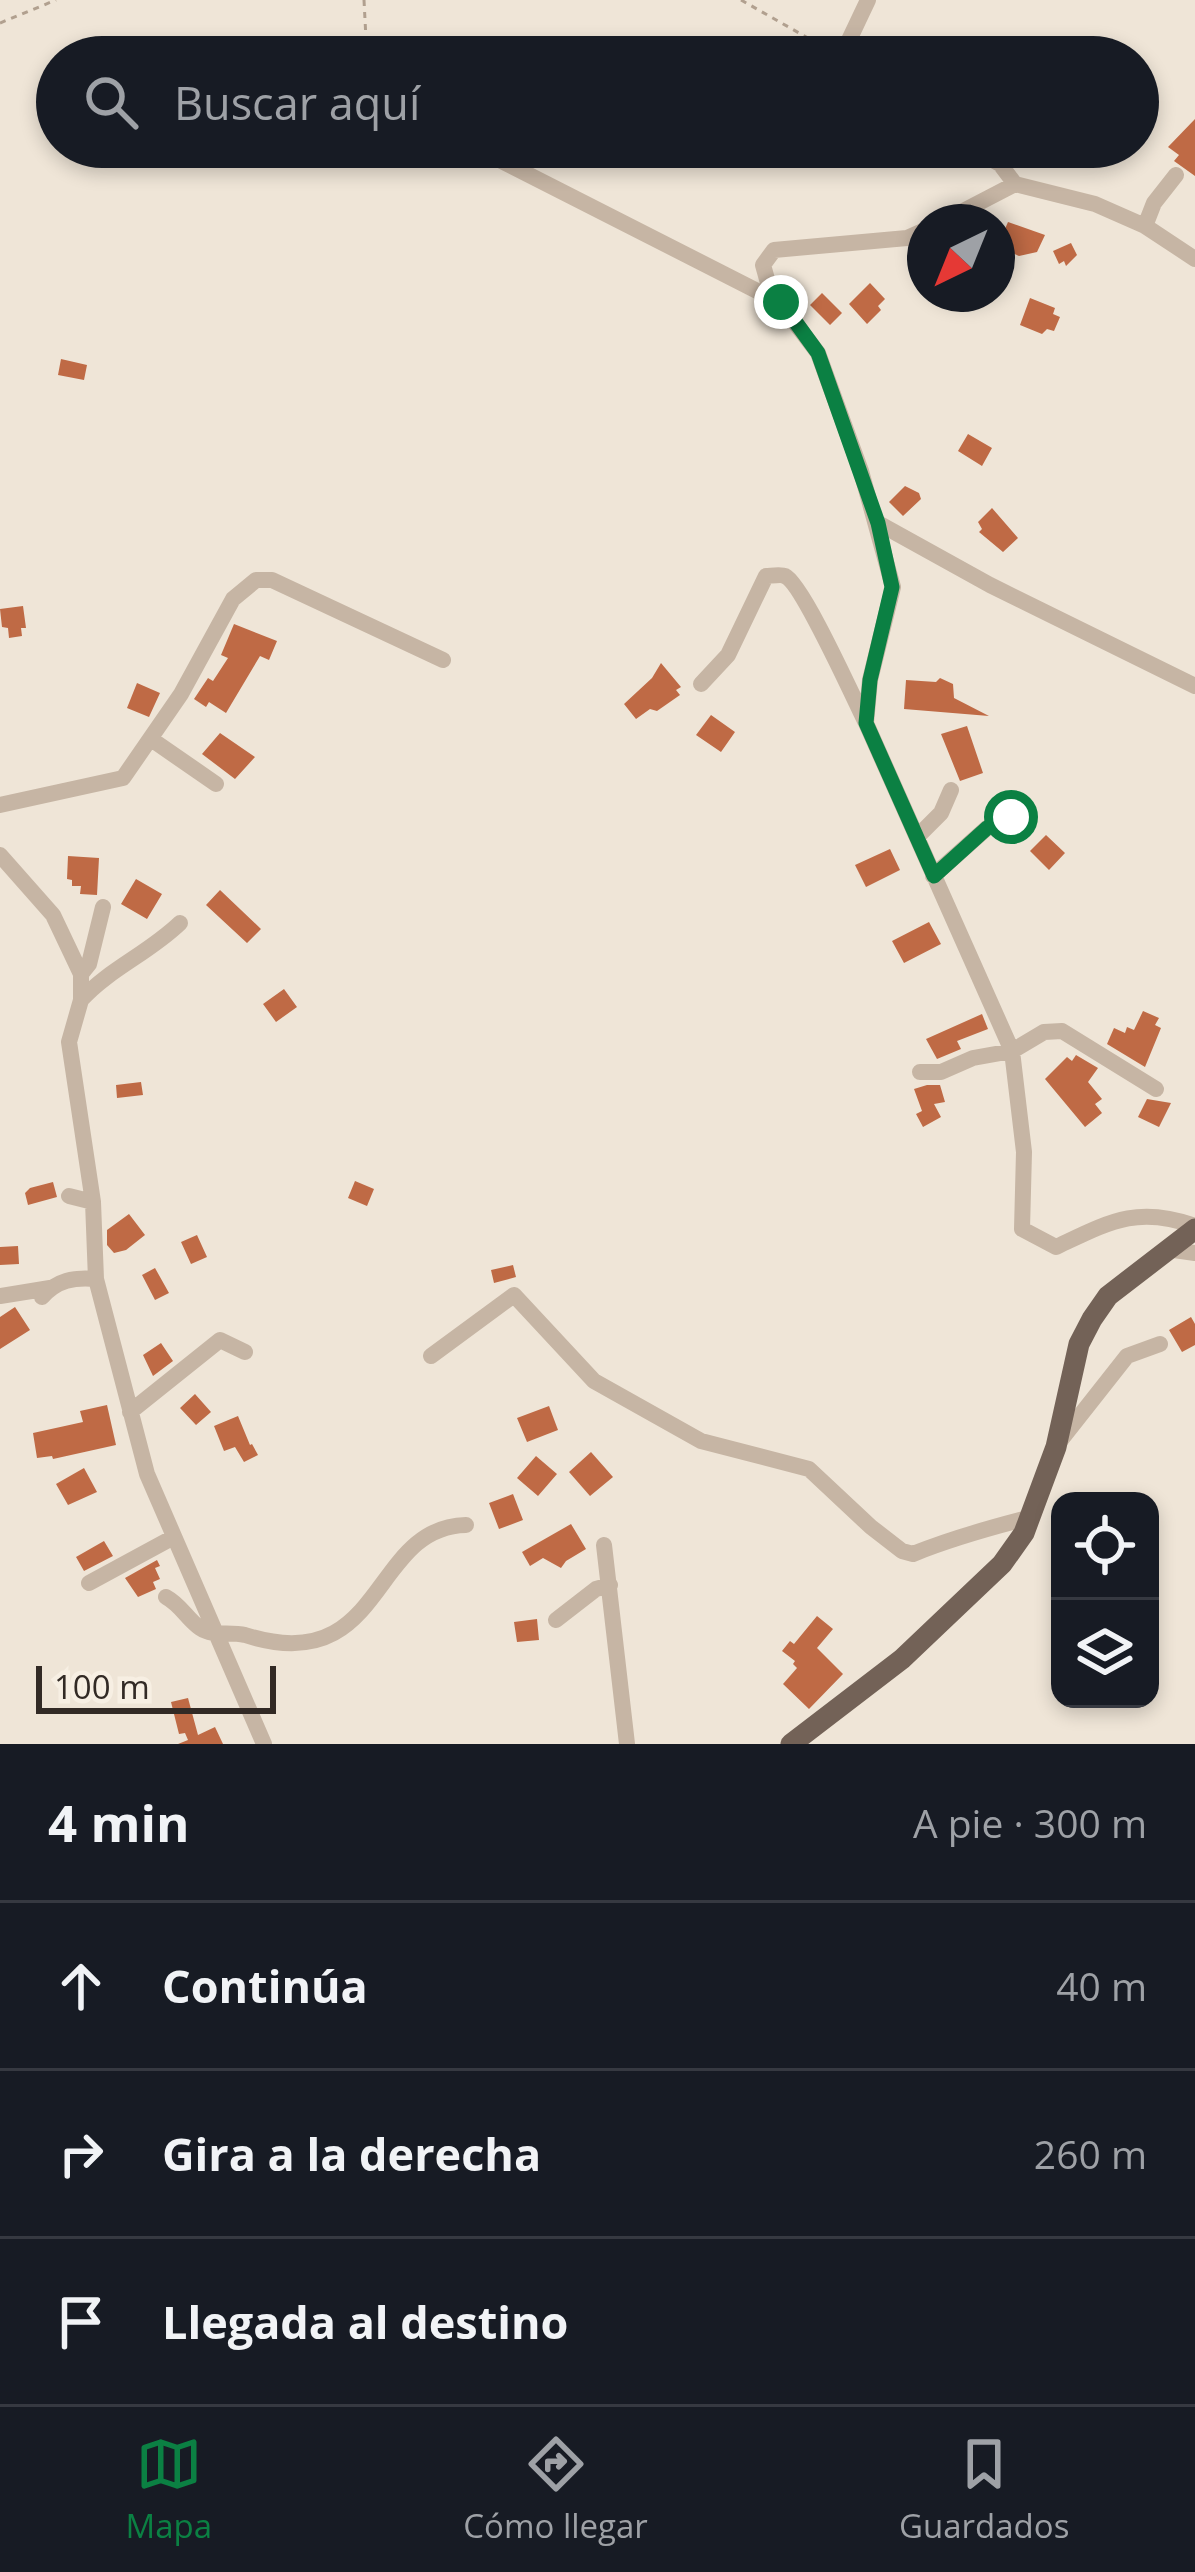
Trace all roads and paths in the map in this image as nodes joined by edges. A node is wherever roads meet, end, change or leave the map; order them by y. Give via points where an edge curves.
1 (56, 0) edge
2 (364, 0) edge
3 (741, 0) edge
4 (868, 0) edge
5 (0, 23) edge
6 (366, 36) edge
7 (804, 36) edge
8 (851, 36) edge
9 (513, 168) edge
10 (1003, 168) edge
11 (1176, 175) dead end
12 (1015, 184) junction
13 (977, 204) edge
14 (1145, 226) junction
15 (907, 238) edge
16 (1195, 259) edge
17 (781, 302) junction
18 (878, 523) junction
19 (443, 660) dead end
20 (701, 684) dead end
21 (1195, 686) edge
22 (866, 723) junction
23 (151, 739) junction
24 (216, 784) dead end
25 (951, 790) dead end
26 (0, 806) edge
27 (1019, 826) dead end
28 (917, 837) junction
29 (0, 855) edge
30 (934, 876) junction
31 (104, 907) dead end
32 (180, 922) dead end
33 (81, 974) junction
34 (81, 1000) junction
35 (1012, 1051) junction
36 (920, 1072) dead end
37 (1156, 1089) dead end
38 (69, 1196) dead end
39 (93, 1202) junction
40 (1195, 1228) edge
41 (1167, 1249) junction
42 (1195, 1252) edge
43 (96, 1279) junction
44 (0, 1296) edge
45 (1160, 1344) dead end
46 (245, 1352) dead end
47 (431, 1356) dead end
48 (130, 1412) junction
49 (1056, 1447) junction
50 (1028, 1518) junction
51 (466, 1525) dead end
52 (172, 1538) junction
53 (604, 1545) dead end
54 (89, 1583) dead end
55 (610, 1585) junction
56 (166, 1597) dead end
57 (556, 1620) dead end
58 (214, 1634) junction
59 (264, 1744) edge
60 (627, 1744) edge
61 (791, 1744) edge

1 - 5 path
2 - 6 path
3 - 7 path
4 - 8 street
9 - 17 street
10 - 12 street
11 - 14 street
12 - 13 street
12 - 14 street
14 - 16 street
15 - 17 street via 774,250 763,265
17 - 18 street via 818,353
18 - 21 street
18 - 22 street via 892,587
19 - 23 street via 272,580 256,580 232,599
20 - 22 street via 728,656 766,576 782,574 814,618
22 - 28 street
23 - 24 street
23 - 26 street via 123,778
25 - 28 street
27 - 30 street via 1011,817 987,828
28 - 30 street
29 - 33 street via 53,915
30 - 35 street
31 - 33 street
32 - 34 street
33 - 34 street
34 - 39 street via 69,1042
35 - 36 street
35 - 37 street via 1061,1031
35 - 40 street via 1024,1152 1022,1229 1056,1247 1120,1217 1162,1214
38 - 39 street
39 - 43 street
40 - 41 main road
41 - 42 street
41 - 49 main road via 1092,1319 1079,1343
43 - 44 street
43 - 48 street
45 - 49 street via 1127,1357
46 - 48 street via 220,1340
47 - 50 street via 514,1295 595,1381 701,1441 809,1469 902,1551
48 - 52 street
49 - 50 main road
50 - 61 main road via 1002,1564 902,1659
51 - 58 street via 442,1525 428,1535 349,1627 323,1639 290,1644
52 - 54 street
52 - 58 street
53 - 55 street
55 - 57 street
55 - 60 street
56 - 58 street
58 - 59 street

